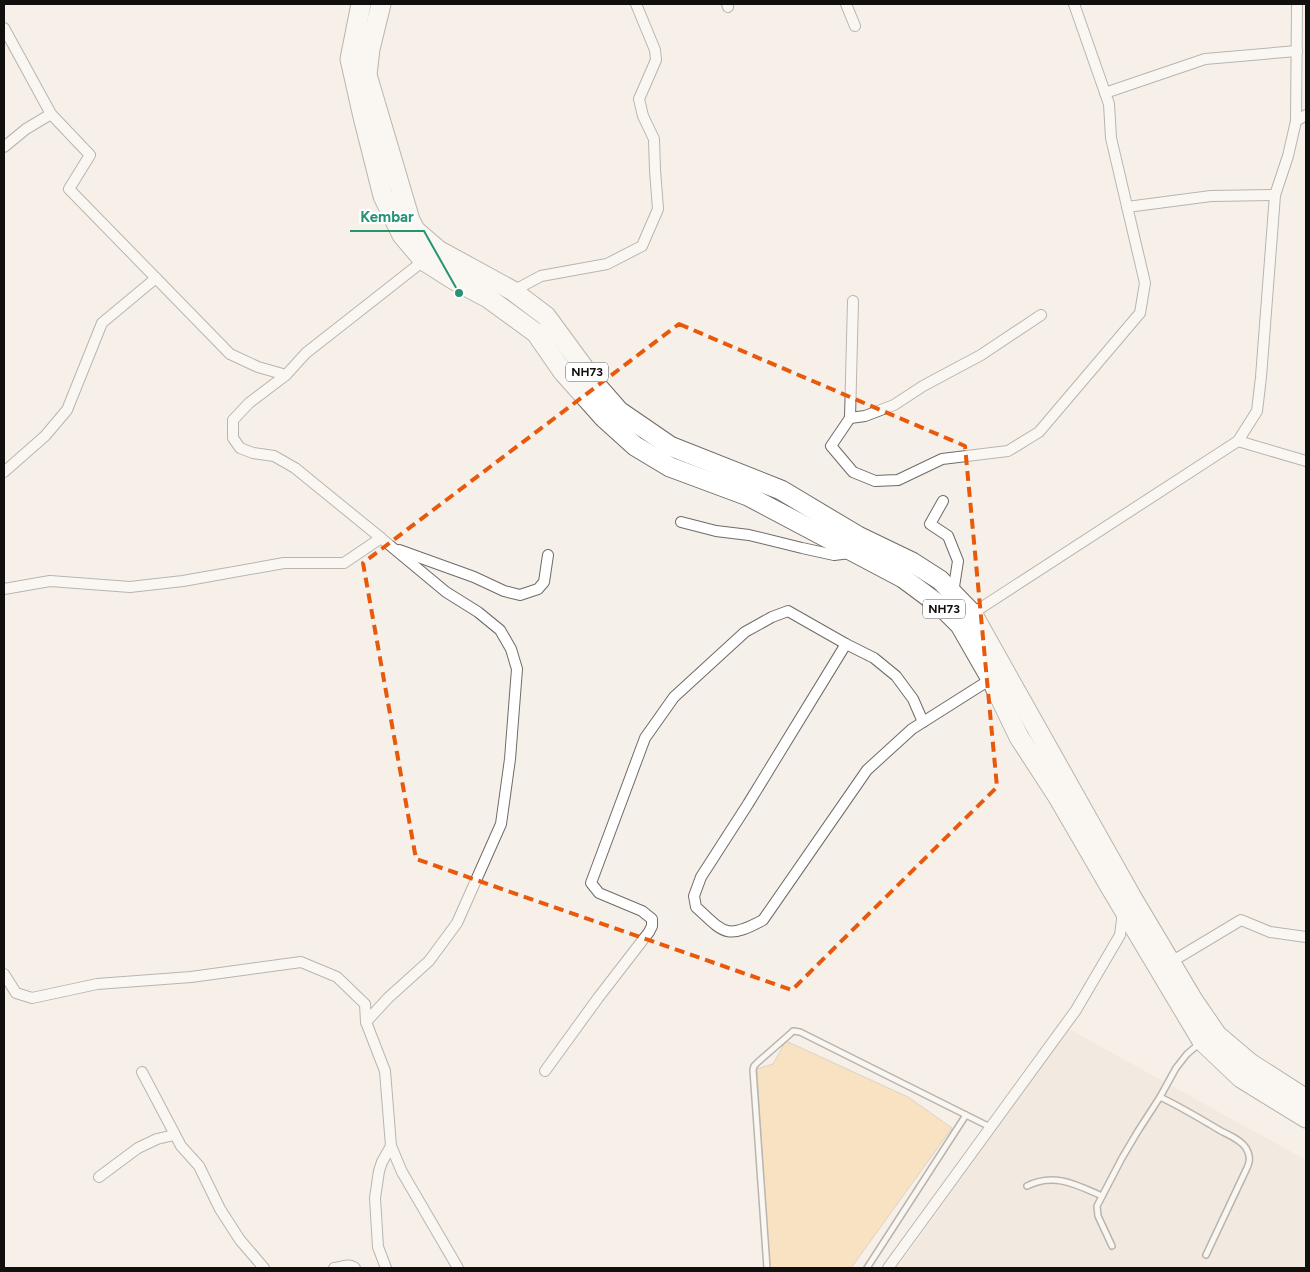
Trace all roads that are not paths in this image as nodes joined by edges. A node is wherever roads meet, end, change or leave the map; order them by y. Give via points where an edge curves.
1 (361, 4) edge
2 (380, 4) edge
3 (636, 4) edge
4 (846, 4) edge
5 (1074, 4) edge
6 (1297, 4) edge
7 (855, 26) dead end
8 (4, 28) edge
9 (1296, 51) junction
10 (1105, 93) junction
11 (51, 114) junction
12 (1306, 115) edge
13 (1296, 121) junction
14 (4, 147) edge
15 (1275, 195) junction
16 (1128, 207) junction
17 (431, 255) junction
18 (156, 278) junction
19 (513, 291) junction
20 (852, 301) dead end
21 (1040, 315) dead end
22 (286, 375) junction
23 (850, 418) junction
24 (1238, 441) junction
25 (1306, 461) edge
26 (4, 472) edge
27 (943, 501) dead end
28 (680, 522) dead end
29 (381, 538) junction
30 (393, 548) junction
31 (854, 552) junction
32 (548, 555) dead end
33 (4, 589) edge
34 (953, 593) junction
35 (966, 619) junction
36 (846, 644) junction
37 (991, 679) junction
38 (923, 722) junction
39 (1124, 910) junction
40 (1306, 937) edge
41 (1172, 962) junction
42 (4, 974) edge
43 (366, 1022) junction
44 (1202, 1041) junction
45 (545, 1071) dead end
46 (142, 1072) dead end
47 (1160, 1097) junction
48 (1306, 1099) edge
49 (966, 1115) junction
50 (1306, 1118) edge
51 (991, 1127) junction
52 (174, 1135) junction
53 (391, 1146) junction
54 (99, 1177) dead end
55 (1027, 1186) dead end
56 (1102, 1196) junction
57 (1112, 1246) dead end
58 (1206, 1255) dead end
59 (264, 1268) edge
60 (334, 1268) edge
61 (356, 1268) edge
62 (386, 1268) edge
63 (458, 1268) edge
64 (767, 1268) edge
65 (867, 1268) edge
66 (888, 1268) edge

1 - 17 highway, NH73 via 350,59 383,196 402,235
2 - 17 highway, NH73 via 367,75 410,220
3 - 19 street via 655,50 656,60 639,99 654,139 658,209 642,246 607,264 541,276
4 - 7 street
5 - 10 street
6 - 9 street
8 - 11 street
9 - 10 street via 1204,58
9 - 13 street
10 - 16 street via 1110,104 1111,138
11 - 14 street
11 - 18 street via 90,155 69,189
12 - 13 street
13 - 15 street
15 - 16 street via 1211,196
15 - 24 street via 1257,411
16 - 23 street via 1145,283 1140,314 1039,432 1008,451 942,458 898,480 875,481 853,472 831,446
17 - 19 highway, NH73
17 - 22 street via 306,353
17 - 31 highway, NH73 via 454,280 488,298 536,333 563,372 604,418 635,446 670,467 748,496
18 - 22 street via 230,354 258,368
18 - 26 street via 102,323 67,410
19 - 34 highway, NH73 via 546,316 598,387 626,416 670,446 781,490 858,536 912,562 940,580
20 - 23 street
21 - 23 street via 981,355 894,405
22 - 29 street via 249,403 233,420 234,438 240,448 253,454 274,456 295,468
24 - 25 street
24 - 35 street
27 - 34 street via 930,524 948,536 958,561
28 - 31 street via 834,555
29 - 30 street
29 - 33 street via 344,563 284,563 184,581 130,586 50,581
30 - 32 street via 504,591 520,594 538,589 544,582
30 - 43 street via 446,592 500,630 517,669 501,824 457,923 429,961
31 - 35 highway, NH73 via 903,578 942,607
34 - 35 highway, NH73
35 - 37 highway, NH73
35 - 41 highway, NH73
36 - 38 street via 874,658 896,676 913,699
36 - 38 street via 701,877 694,896 696,907 726,932 747,929 763,920 867,770
36 - 45 street via 788,611 772,618 745,632 674,697 645,738 591,883 599,893 642,911 652,920 652,926
37 - 38 street
37 - 39 highway, NH73 via 1020,737
39 - 44 highway, NH73
39 - 51 street via 1120,935 1076,1010
40 - 41 street via 1270,932 1241,920
41 - 48 highway, NH73 via 1217,1035 1250,1063
42 - 43 street via 16,993 32,998 97,984 191,978 301,962 337,977 364,1004
43 - 53 street via 385,1071
44 - 47 lane via 1176,1068
44 - 50 highway, NH73 via 1241,1078
46 - 52 street
47 - 56 lane
47 - 58 lane via 1238,1140 1249,1153 1246,1170
49 - 51 lane
49 - 64 lane via 800,1032 790,1034 753,1070
49 - 65 lane
51 - 66 street
52 - 54 street via 138,1148
52 - 59 street via 199,1166 240,1240
53 - 62 street via 378,1171 375,1198 378,1247
53 - 63 street via 402,1172
55 - 56 lane via 1049,1179 1066,1181
56 - 57 lane via 1097,1206 1098,1216
60 - 61 street via 347,1265

